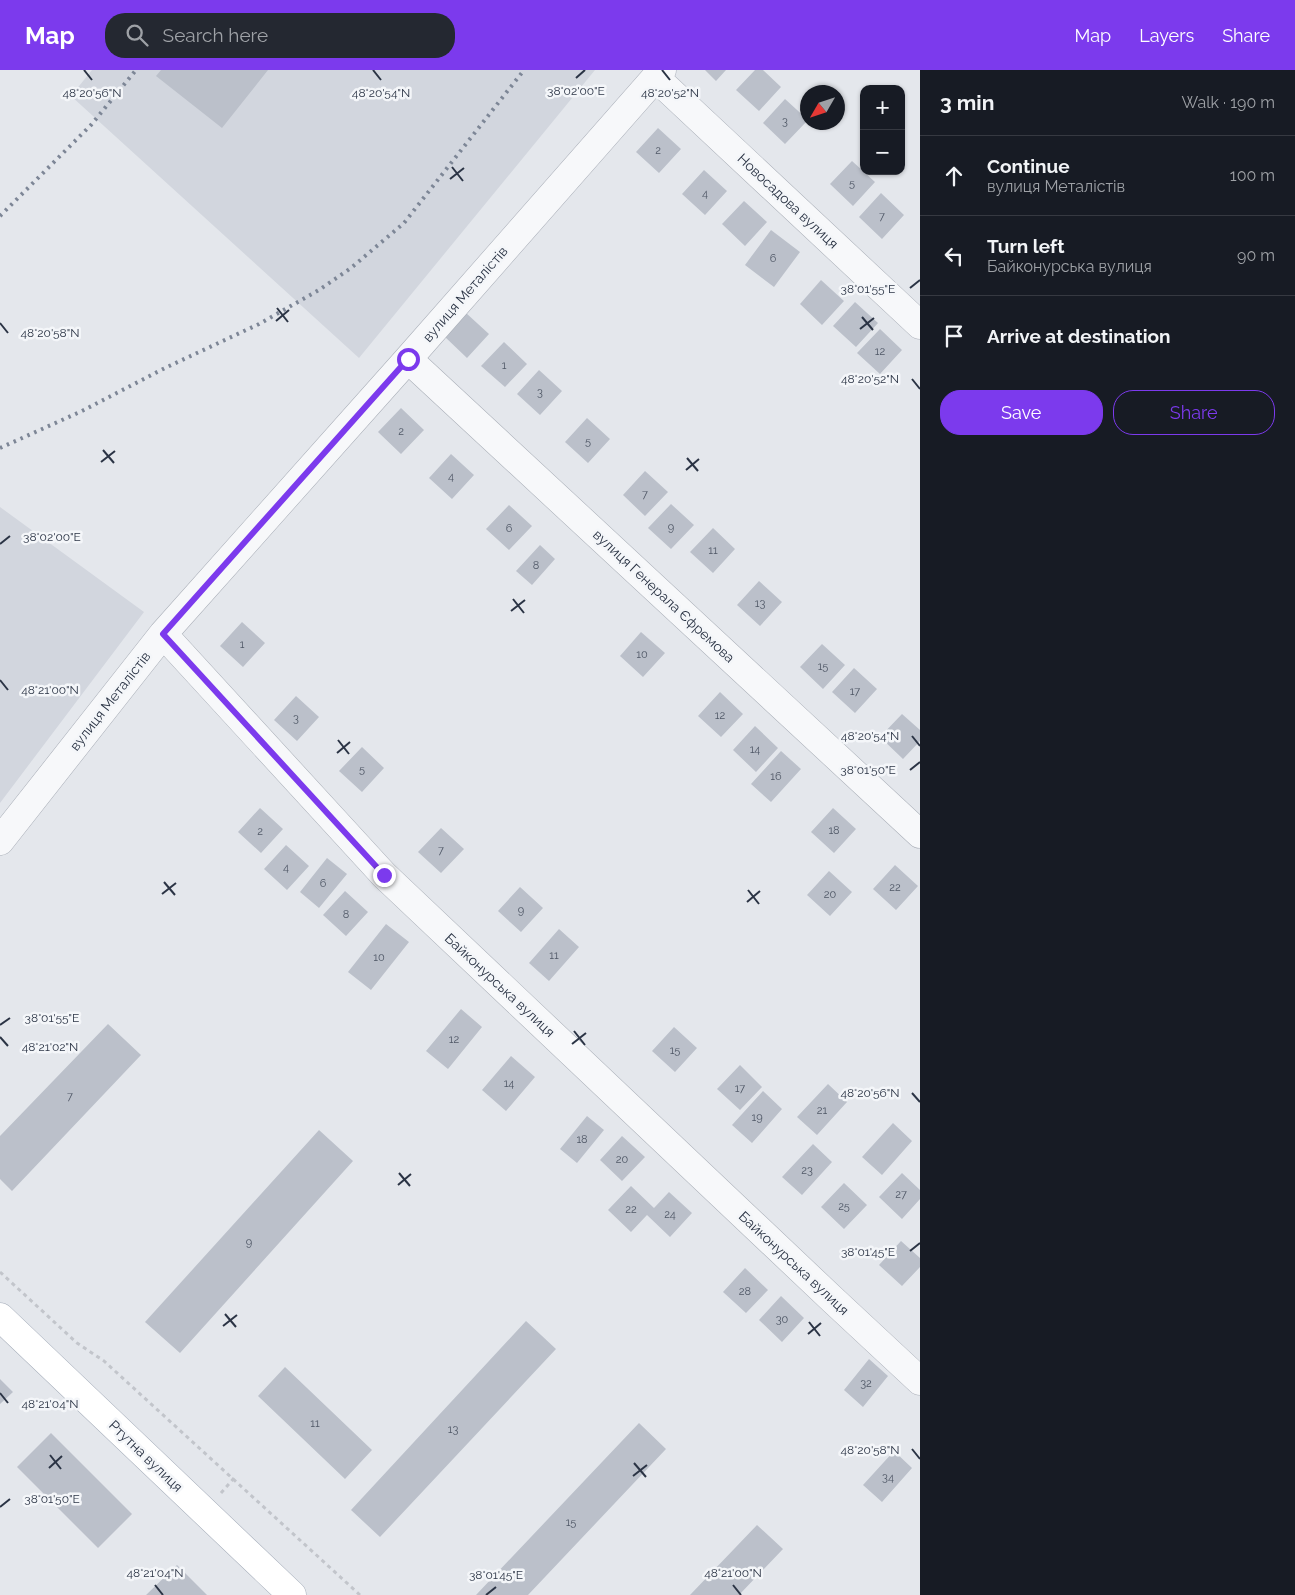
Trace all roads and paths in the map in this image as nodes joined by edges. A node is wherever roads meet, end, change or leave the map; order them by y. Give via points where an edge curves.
1 (659, 74) edge
2 (920, 325) edge
3 (408, 359) junction
4 (163, 634) junction
5 (920, 834) edge
6 (0, 841) edge
7 (0, 1272) edge
8 (0, 1317) edge
9 (920, 1381) edge
10 (292, 1595) edge
11 (360, 1595) edge

1 - 2 street, Новосадова вулиця
1 - 3 street, вулиця Металістів
3 - 4 street, вулиця Металістів
3 - 5 street, вулиця Генерала Єфремова
4 - 6 street, вулиця Металістів
4 - 9 street, Байконурська вулиця via 384,875
7 - 11 path via 77,1344 104,1361
8 - 10 main road, Ртутна вулиця

